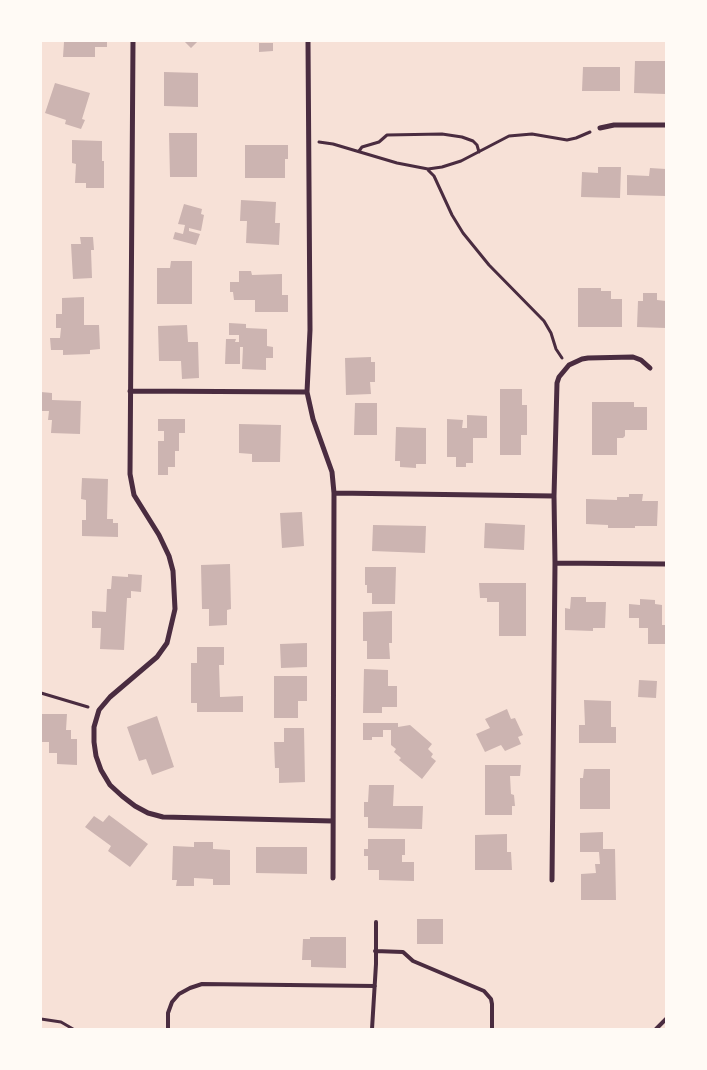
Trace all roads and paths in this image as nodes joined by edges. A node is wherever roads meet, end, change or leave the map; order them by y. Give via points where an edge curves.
1 (133, 41) edge
2 (308, 41) edge
3 (666, 125) edge
4 (600, 128) joint
5 (309, 142) junction
6 (359, 152) junction
7 (479, 152) junction
8 (435, 168) junction
9 (428, 169) junction
10 (434, 176) junction
11 (569, 365) junction
12 (650, 368) dead end
13 (130, 391) junction
14 (307, 392) junction
15 (334, 493) junction
16 (554, 496) junction
17 (555, 563) junction
18 (666, 564) edge
19 (41, 692) edge
20 (99, 710) junction
21 (333, 821) junction
22 (333, 878) dead end
23 (552, 880) dead end
24 (376, 922) dead end
25 (376, 952) junction
26 (375, 986) junction
27 (41, 1018) edge
28 (666, 1019) edge
29 (73, 1029) edge
30 (168, 1029) edge
31 (372, 1029) edge
32 (492, 1029) edge
33 (656, 1029) edge

1 - 13 street
2 - 5 street
3 - 4 street
4 - 7 path via 572,139 540,134 516,135
5 - 6 path via 333,144
5 - 14 street via 310,330
6 - 7 path via 387,135 442,134 473,141
6 - 9 path
7 - 8 path
8 - 9 path
8 - 10 path
9 - 10 path
10 - 11 path via 464,233 489,265 544,321 559,354
11 - 12 street via 588,358 633,357
11 - 16 street via 559,377 556,392
13 - 14 street
13 - 20 street via 131,484 169,556 175,609 167,643 157,658
14 - 15 street via 312,419 332,472
15 - 16 street
15 - 21 street
16 - 17 street
17 - 18 street
17 - 23 street
19 - 20 path
20 - 21 street via 94,742 101,770 122,796 148,813 172,818
21 - 22 street
24 - 25 lane
25 - 26 lane
25 - 32 lane via 403,952 413,961 488,994 492,1004
26 - 30 lane via 202,984 179,994 172,1002
26 - 31 lane
27 - 29 path via 61,1022
28 - 33 lane

